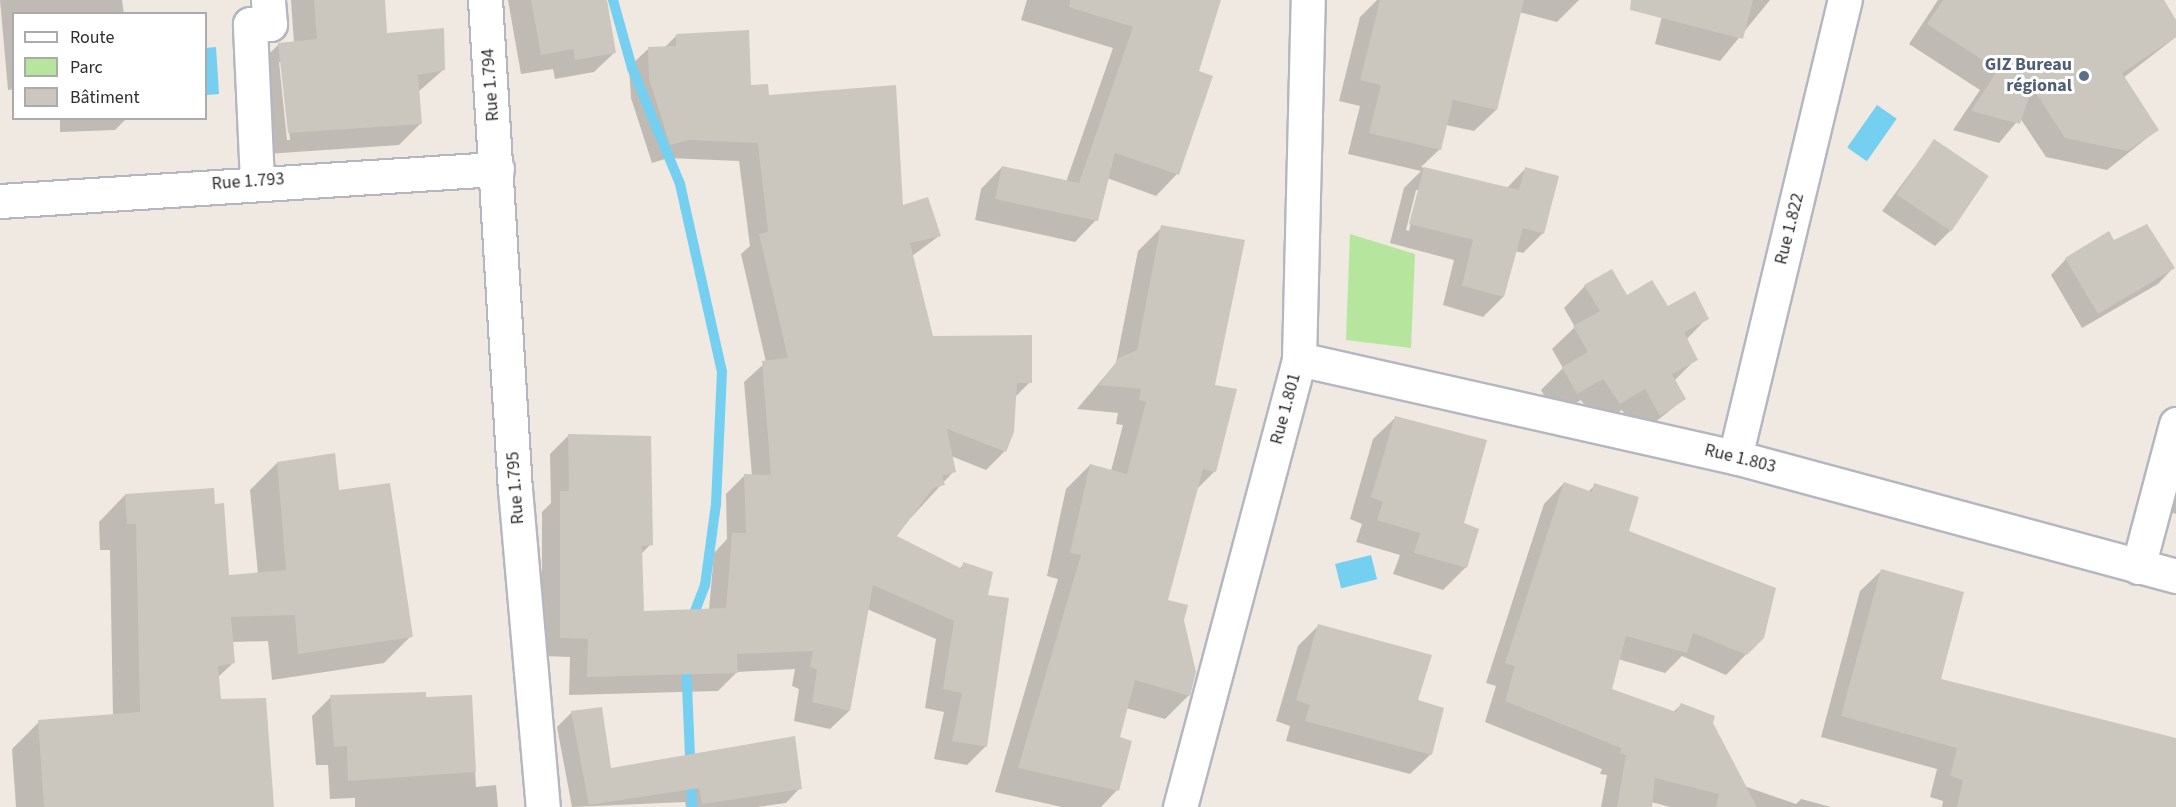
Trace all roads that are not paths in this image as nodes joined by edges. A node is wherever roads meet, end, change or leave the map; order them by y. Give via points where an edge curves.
1 (268, 0) edge
2 (485, 0) edge
3 (1308, 0) edge
4 (1845, 0) edge
5 (496, 169) junction
6 (257, 181) junction
7 (0, 201) edge
8 (1299, 359) junction
9 (2176, 424) edge
10 (1735, 457) junction
11 (2138, 567) junction
12 (2176, 576) edge
13 (543, 807) edge
14 (1180, 807) edge

1 - 6 street via 270,24 250,24
2 - 5 street, Rue 1.794
3 - 8 street, Rue 1.801
4 - 10 street, Rue 1.822
5 - 6 street, Rue 1.793
5 - 13 street, Rue 1.795 via 515,489
6 - 7 street, Rue 1.793
8 - 10 street, Rue 1.803
8 - 14 street, Rue 1.801
9 - 11 street
10 - 11 street, Rue 1.803
11 - 12 street, Rue 1.803

